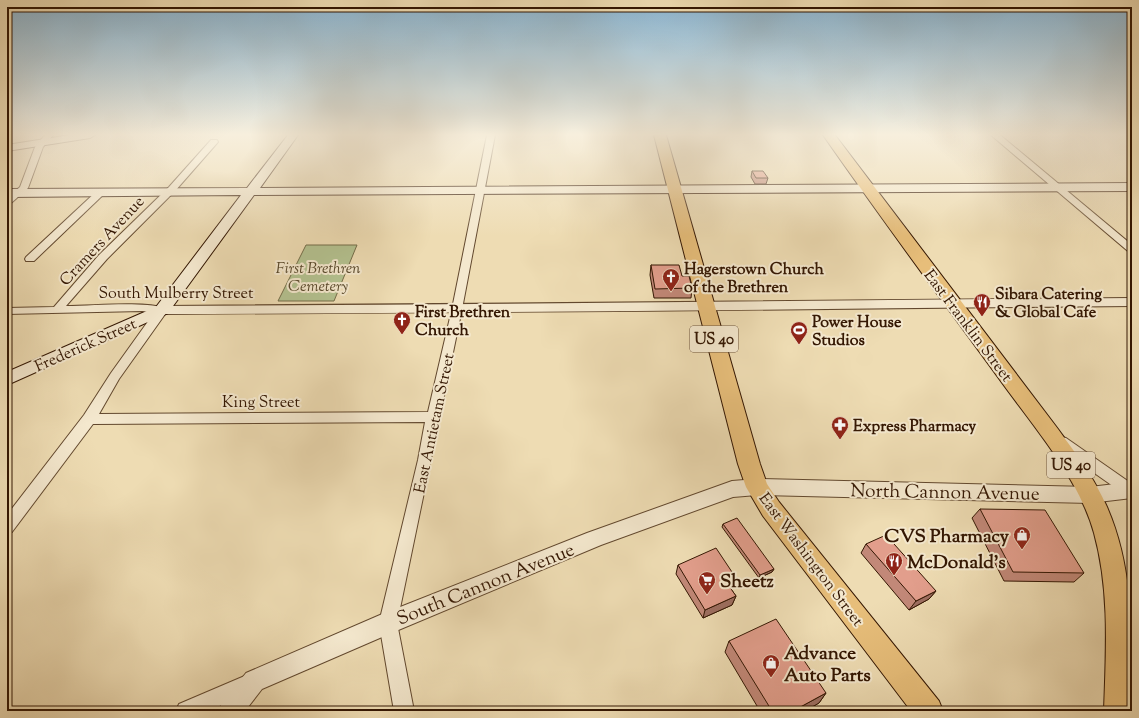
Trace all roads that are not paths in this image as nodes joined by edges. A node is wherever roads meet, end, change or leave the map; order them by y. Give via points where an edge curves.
1 (31, 169) edge
2 (190, 169) edge
3 (269, 169) edge
4 (484, 169) edge
5 (669, 169) edge
6 (854, 169) edge
7 (1035, 169) edge
8 (1057, 187) junction
9 (1132, 187) edge
10 (868, 188) junction
11 (675, 189) junction
12 (479, 190) junction
13 (101, 192) junction
14 (167, 192) junction
15 (252, 192) junction
16 (13, 193) edge
17 (7, 202) edge
18 (1132, 250) edge
19 (30, 259) dead end
20 (953, 302) junction
21 (1132, 302) edge
22 (705, 305) junction
23 (457, 309) junction
24 (57, 310) junction
25 (162, 310) junction
26 (7, 311) edge
27 (7, 379) edge
28 (433, 417) junction
29 (89, 419) junction
30 (1051, 435) junction
31 (758, 487) junction
32 (1131, 490) edge
33 (1090, 495) junction
34 (7, 527) edge
35 (388, 623) junction
36 (254, 681) junction
37 (186, 711) edge
38 (230, 711) edge
39 (404, 711) edge
40 (929, 711) edge
41 (1118, 711) edge

1 - 16 street via 24,188
2 - 14 street, Cramers Avenue
3 - 15 main road
4 - 12 street, East Antietam Street
5 - 11 main road, East Washington Street / US 40
6 - 10 main road, East Franklin Street / US 40
7 - 8 street
8 - 9 main road
8 - 10 main road
8 - 18 street
10 - 11 main road
10 - 20 main road, East Franklin Street / US 40
11 - 12 main road
11 - 22 main road, East Washington Street / US 40
12 - 15 main road
12 - 23 street, East Antietam Street
13 - 14 main road
13 - 16 main road
13 - 19 street
14 - 15 main road
14 - 24 street, Cramers Avenue via 103,257
15 - 25 main road
16 - 17 street
20 - 21 street, South Mulberry Street
20 - 22 street, South Mulberry Street
20 - 30 main road, East Franklin Street / US 40
22 - 23 street, South Mulberry Street
22 - 31 main road, East Washington Street / US 40 via 749,464
23 - 25 street, South Mulberry Street
23 - 28 street, East Antietam Street
24 - 25 street, South Mulberry Street
24 - 26 street, South Mulberry Street
25 - 27 main road, Frederick Street
25 - 29 street via 114,376
28 - 29 street, King Street
28 - 35 street, East Antietam Street
29 - 34 street
30 - 32 street, East Franklin Street
30 - 33 main road, US 40
31 - 33 street, North Cannon Avenue
31 - 35 street, South Cannon Avenue via 732,489 594,539
31 - 40 main road, East Washington Street / US 40 via 771,509 819,572
32 - 33 street, North Cannon Avenue
33 - 41 main road, US 40 via 1108,540 1116,576 1119,622
35 - 36 street, South Cannon Avenue
35 - 39 street, East Antietam Street
36 - 37 street
36 - 38 street, South Cannon Avenue

